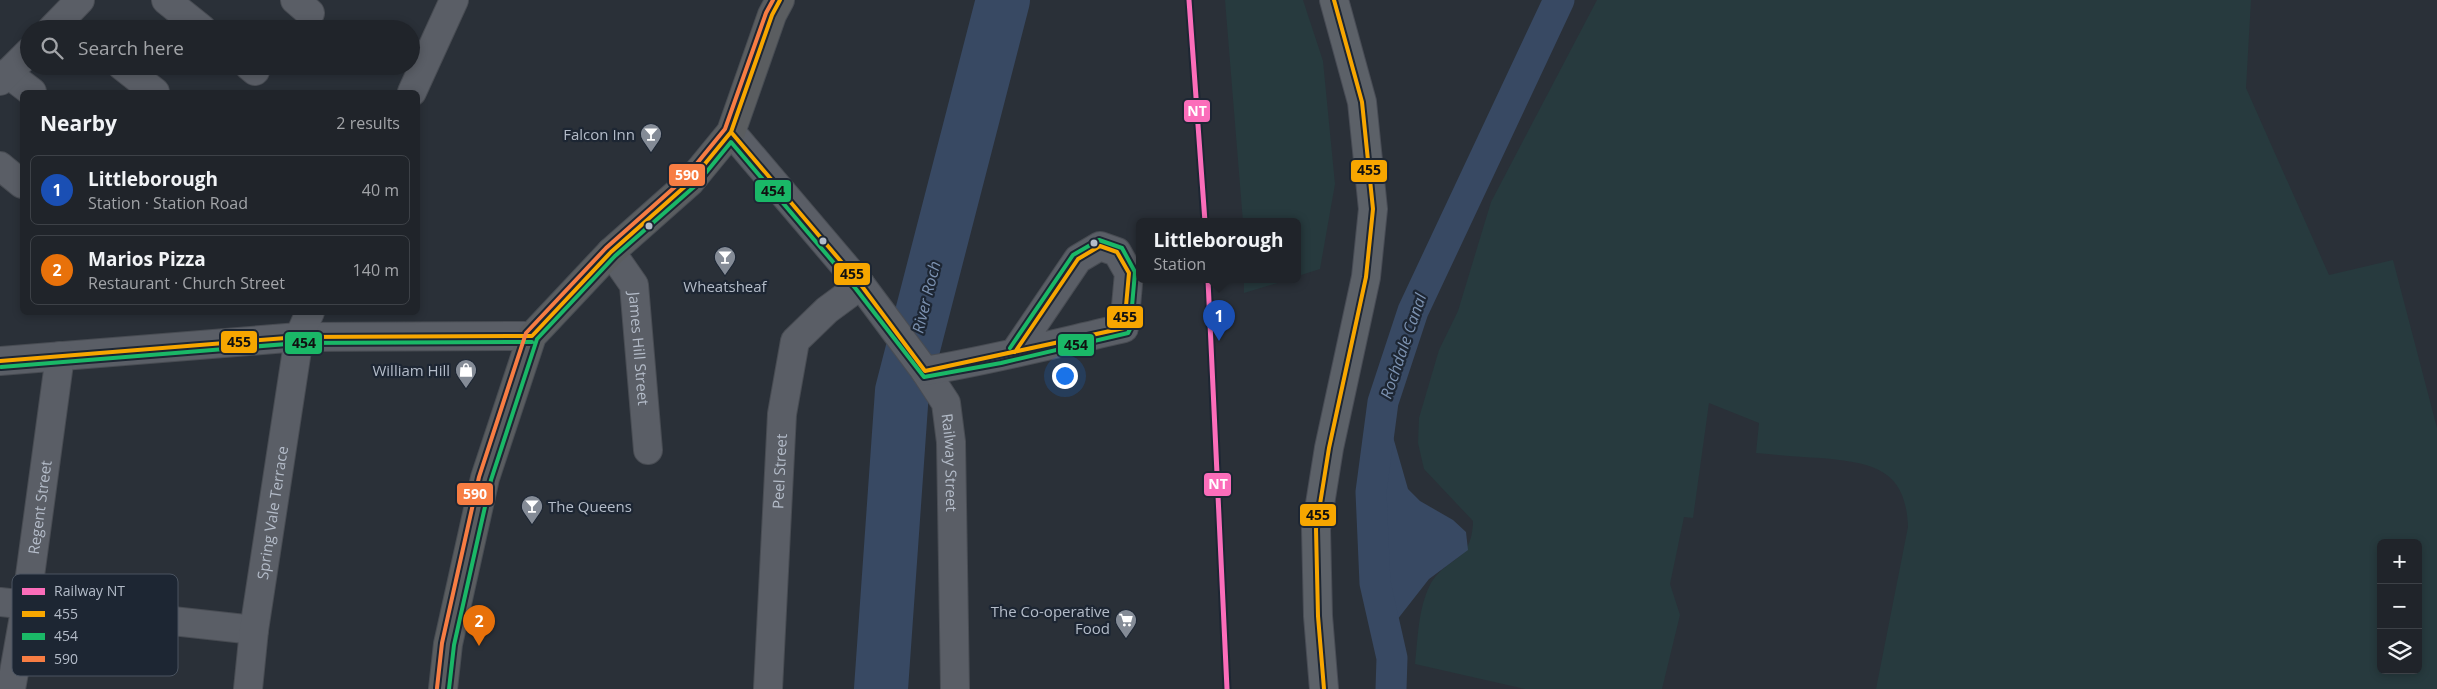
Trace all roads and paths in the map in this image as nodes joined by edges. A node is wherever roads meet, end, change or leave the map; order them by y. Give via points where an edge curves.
1 (166, 0) edge
2 (454, 0) edge
3 (780, 0) edge
4 (1334, 0) edge
5 (191, 20) edge
6 (20, 61) edge
7 (420, 74) edge
8 (134, 75) edge
9 (420, 75) edge
10 (4, 77) edge
11 (28, 90) edge
12 (153, 90) edge
13 (413, 90) edge
14 (731, 132) junction
15 (0, 166) edge
16 (20, 182) edge
17 (611, 252) junction
18 (860, 285) junction
19 (309, 315) edge
20 (532, 336) junction
21 (299, 337) junction
22 (1015, 352) junction
23 (60, 356) junction
24 (0, 361) edge
25 (925, 372) junction
26 (648, 450) dead end
27 (19, 574) edge
28 (178, 622) edge
29 (254, 630) junction
30 (12, 646) edge
31 (11, 689) edge
32 (248, 689) edge
33 (444, 689) edge
34 (768, 689) edge
35 (955, 689) edge
36 (1324, 689) edge

1 - 5 street
2 - 7 street
3 - 14 highway
4 - 36 main road via 1362,102 1373,209 1366,277 1329,448 1316,529
6 - 10 street
8 - 12 street
9 - 13 street
10 - 11 street
14 - 17 highway via 690,182
14 - 18 street, Railway Street
15 - 16 street
17 - 20 highway
17 - 26 street, James Hill Street via 634,284
18 - 25 street, Railway Street
18 - 34 street, Peel Street via 827,310 795,341 782,414
19 - 21 street, Spring Vale Terrace
20 - 21 street
20 - 33 highway via 485,478 448,644
21 - 23 street
21 - 29 street, Spring Vale Terrace
22 - 22 street via 1078,259 1100,246 1117,252 1129,273 1124,328
22 - 25 street
23 - 24 street
23 - 27 street, Regent Street
25 - 35 street, Railway Street via 946,403 951,442
28 - 29 street
29 - 32 street, Spring Vale Terrace
30 - 31 street, Regent Street

